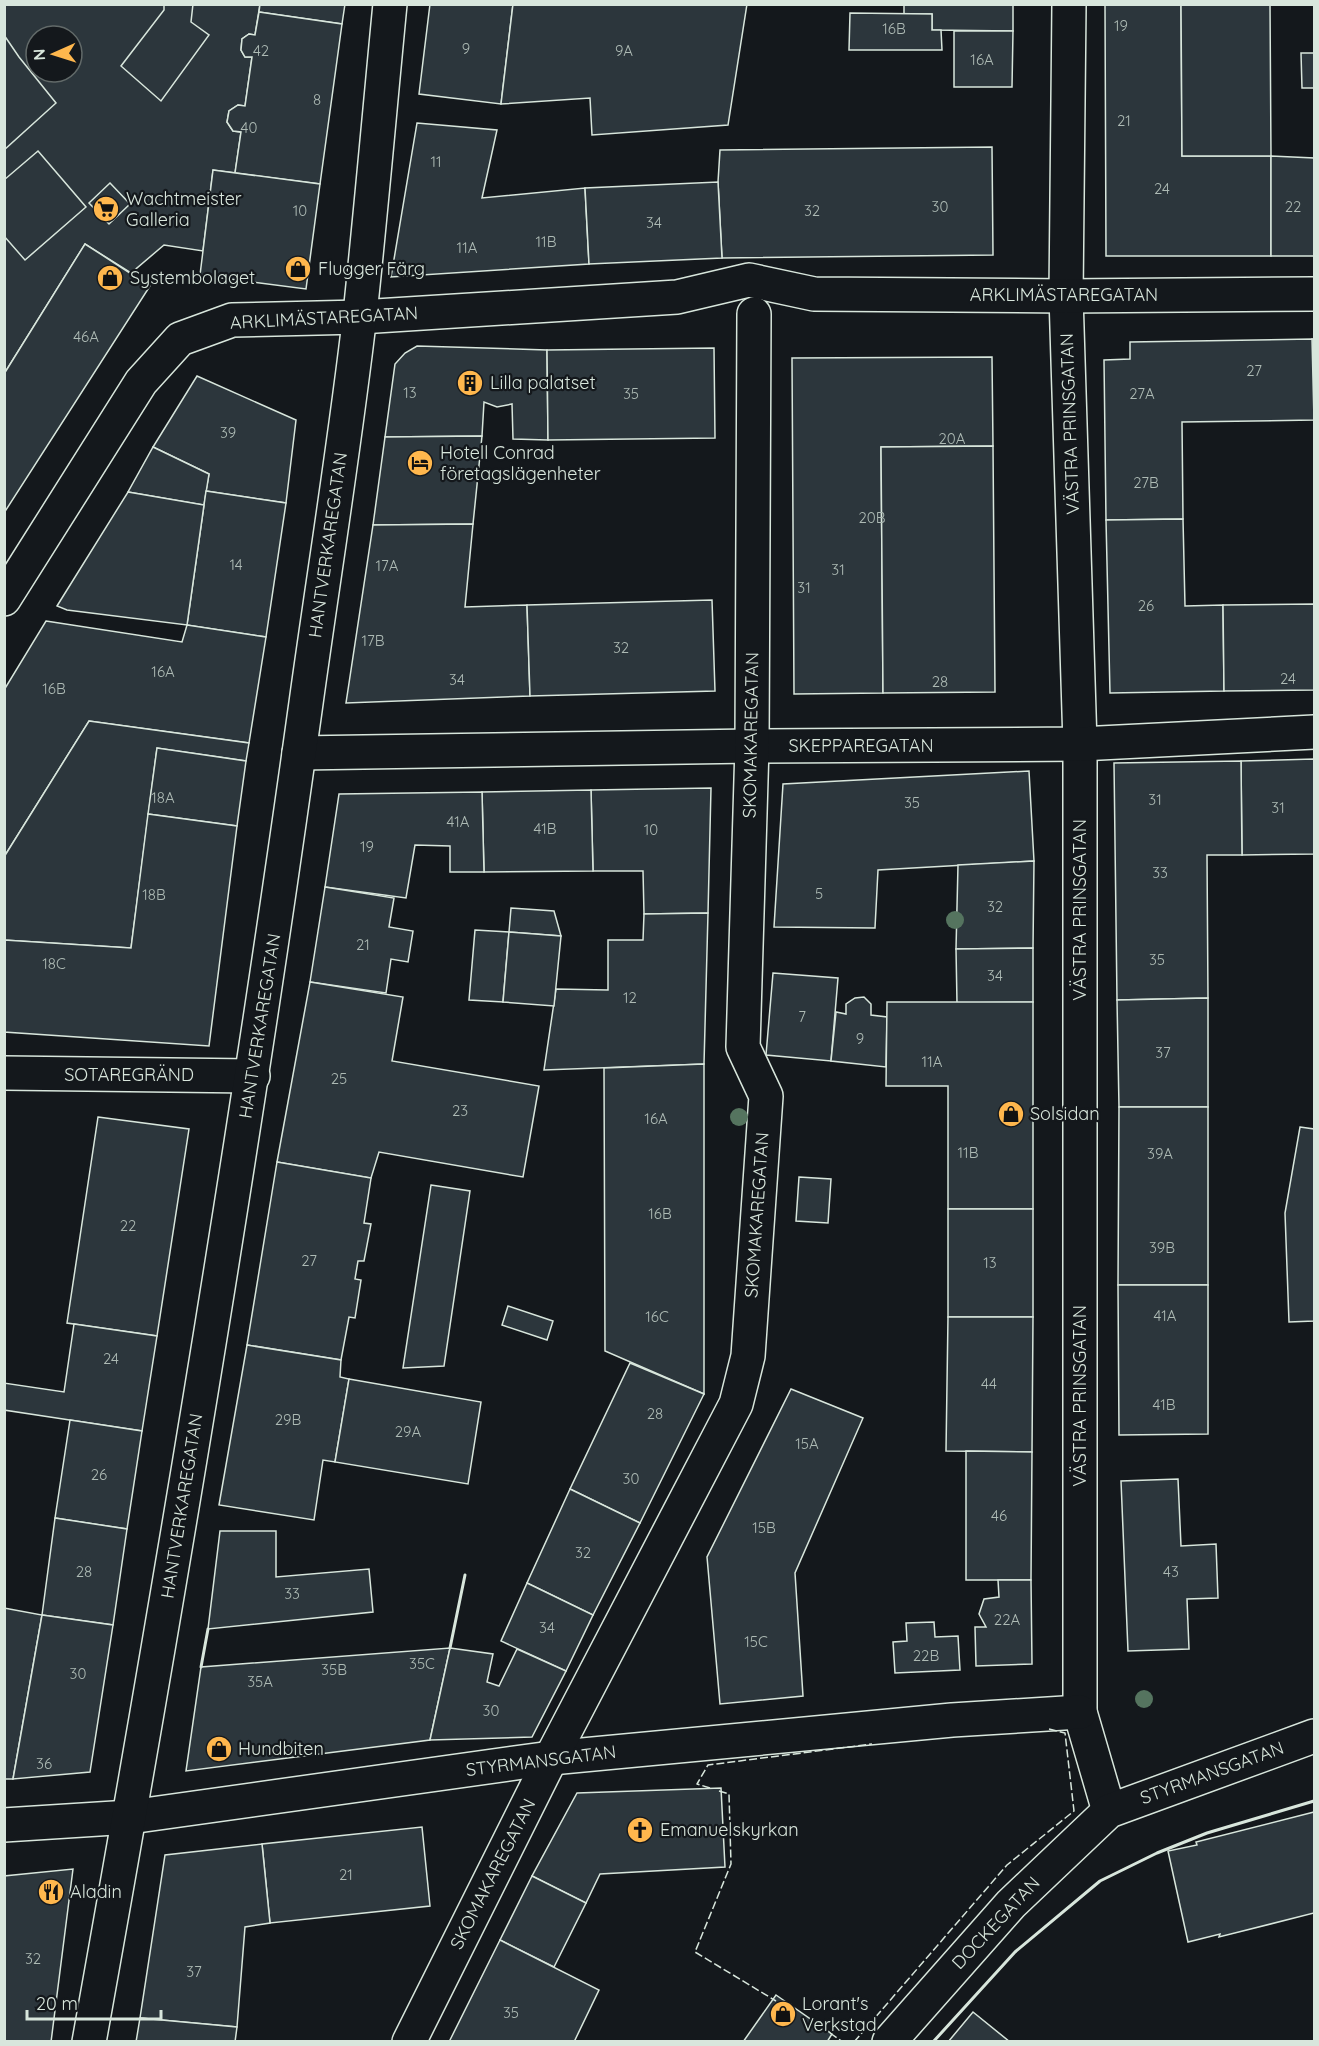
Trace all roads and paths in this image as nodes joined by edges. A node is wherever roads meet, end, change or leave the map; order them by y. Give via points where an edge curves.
1 (390, 4) edge
2 (1069, 4) edge
3 (814, 294) junction
4 (1314, 294) edge
5 (1066, 296) junction
6 (677, 297) junction
7 (754, 314) junction
8 (360, 316) junction
9 (4, 599) edge
10 (1314, 732) edge
11 (1080, 744) junction
12 (752, 746) junction
13 (299, 753) junction
14 (4, 1073) edge
15 (253, 1076) junction
16 (1080, 1712) junction
17 (1314, 1736) edge
18 (551, 1758) junction
19 (1108, 1811) junction
20 (130, 1817) junction
21 (4, 1825) edge
22 (89, 2042) edge
23 (410, 2042) edge
24 (889, 2042) edge

1 - 8 street, HANTVERKAREGATAN
2 - 5 street, VÄSTRA PRINSGATAN
3 - 5 street, ARKLIMÄSTAREGATAN
3 - 6 street, ARKLIMÄSTAREGATAN via 749,280
3 - 7 street, ARKLIMÄSTAREGATAN
4 - 5 street, ARKLIMÄSTAREGATAN
5 - 11 street, VÄSTRA PRINSGATAN
6 - 7 street, ARKLIMÄSTAREGATAN
6 - 8 street, ARKLIMÄSTAREGATAN
7 - 12 street, SKOMAKAREGATAN
8 - 9 street, ARKLIMÄSTAREGATAN via 232,320 180,339 141,382
8 - 13 street, HANTVERKAREGATAN
10 - 11 street, SKEPPAREGATAN
11 - 12 street, SKEPPAREGATAN
11 - 16 street, VÄSTRA PRINSGATAN
12 - 13 street, SKEPPAREGATAN
12 - 18 street, SKOMAKAREGATAN via 743,1047 766,1096 748,1356 736,1404
13 - 15 street, HANTVERKAREGATAN
14 - 15 street, SOTAREGRÄND
15 - 20 street, HANTVERKAREGATAN
16 - 18 street, STYRMANSGATAN via 952,1720
16 - 19 street, VÄSTRA PRINSGATAN
17 - 19 street, STYRMANSGATAN
18 - 20 street, STYRMANSGATAN
18 - 23 street, SKOMAKAREGATAN
19 - 24 street, DOCKEGATAN via 1011,1904
20 - 21 street, STYRMANSGATAN
20 - 22 street, HANTVERKAREGATAN

